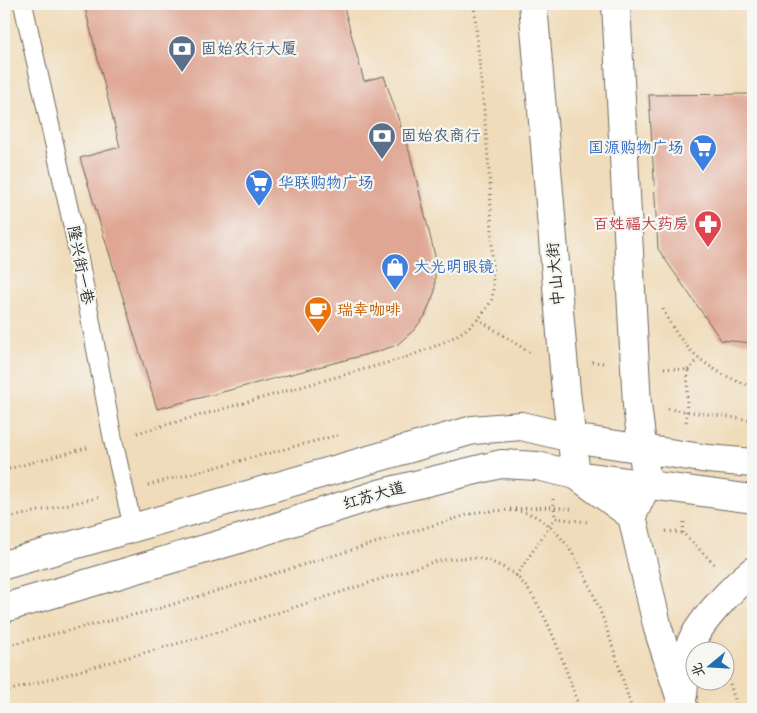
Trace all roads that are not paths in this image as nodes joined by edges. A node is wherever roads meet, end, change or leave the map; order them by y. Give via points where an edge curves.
1 (23, 4) edge
2 (533, 4) edge
3 (616, 4) edge
4 (572, 438) junction
5 (643, 449) junction
6 (753, 463) edge
7 (576, 475) junction
8 (647, 484) junction
9 (753, 499) edge
10 (632, 516) junction
11 (133, 528) junction
12 (4, 565) edge
13 (753, 571) edge
14 (4, 608) edge
15 (683, 706) edge

1 - 11 lane, 隆兴街一巷 via 74,232
2 - 4 main road, 中山大街
3 - 5 main road via 637,405
4 - 5 main road
4 - 7 main road, 中山大街
4 - 11 main road via 521,426 473,430
5 - 6 main road
5 - 8 main road
7 - 8 main road, 红苏大道
7 - 10 main road
7 - 14 main road, 红苏大道 via 538,466 501,464 382,492 239,539
8 - 9 main road, 红苏大道
8 - 10 main road
10 - 15 main road via 658,629
11 - 12 main road
13 - 15 main road via 735,585 709,615 689,647

